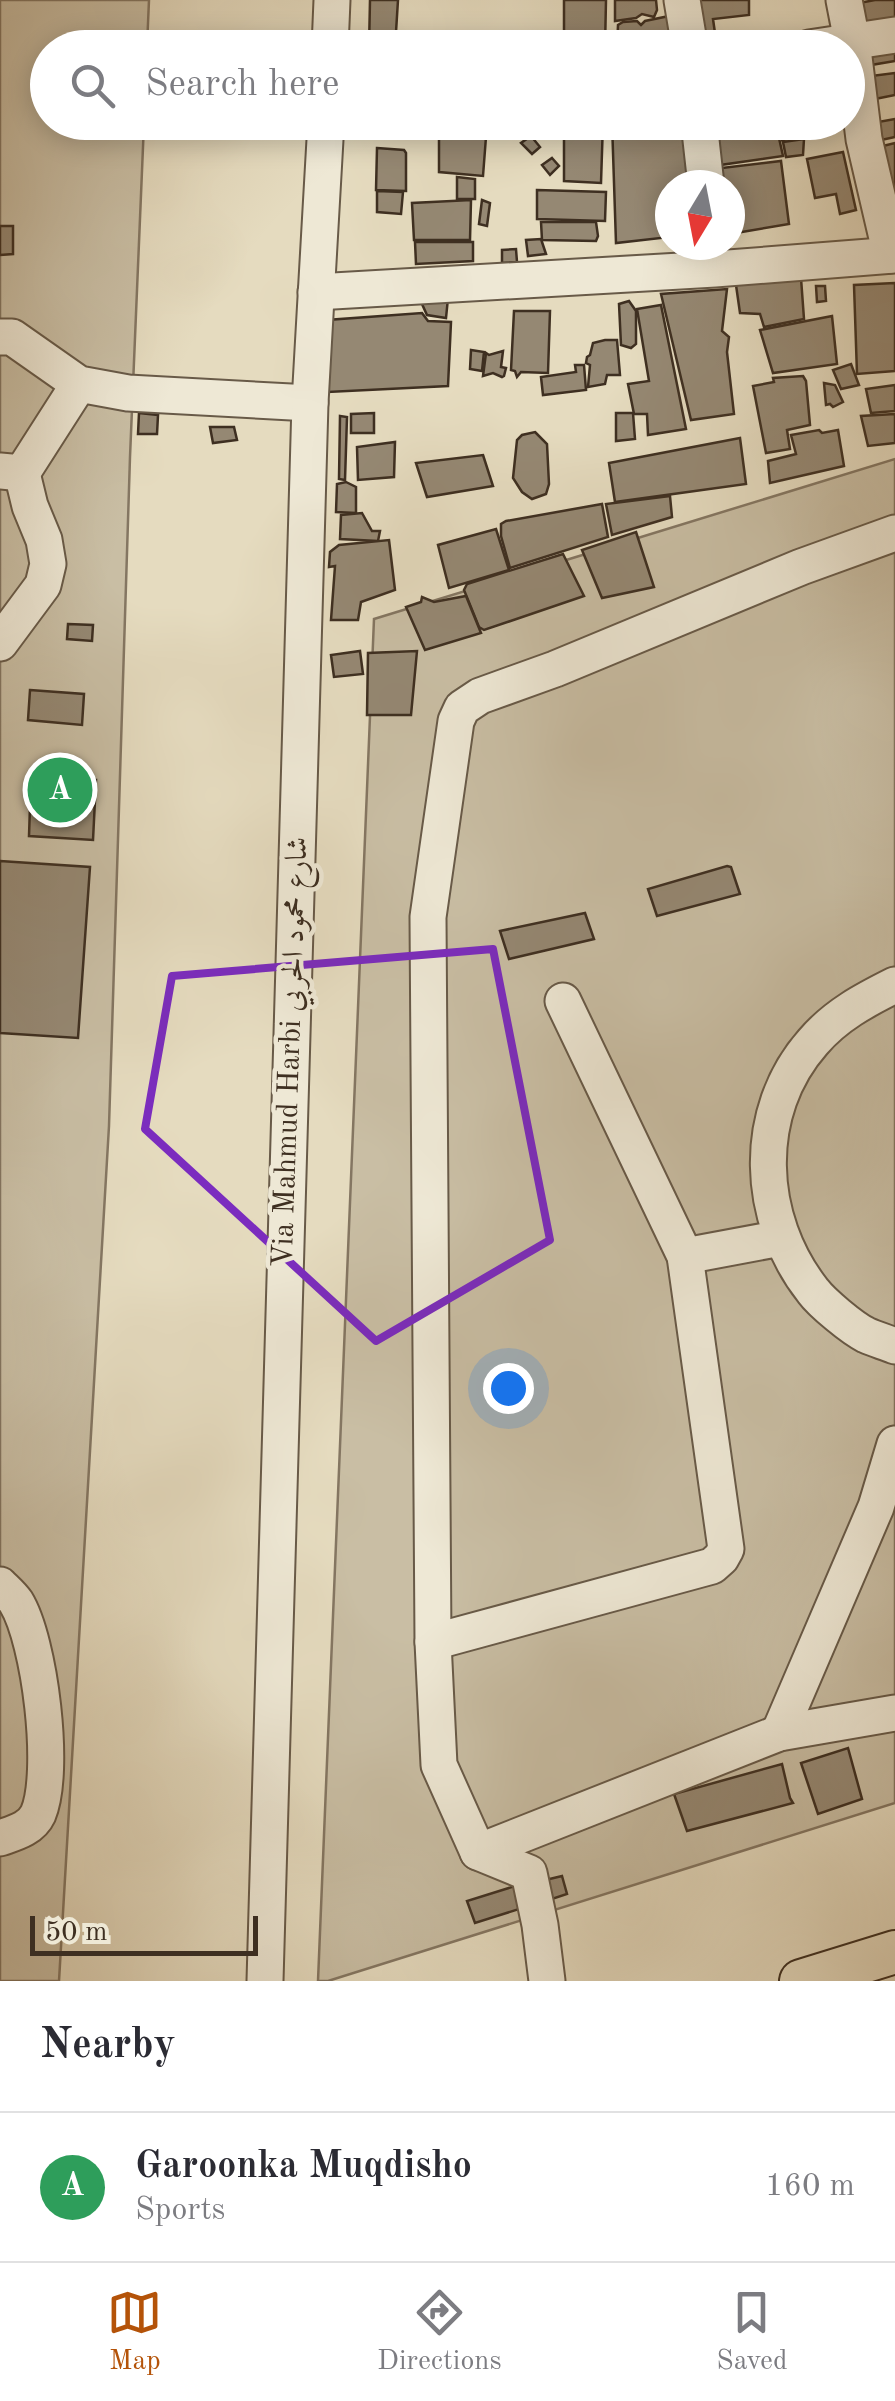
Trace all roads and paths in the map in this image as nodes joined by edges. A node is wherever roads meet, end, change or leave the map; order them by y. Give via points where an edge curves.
1 (332, 0) edge
2 (682, 0) edge
3 (844, 0) edge
4 (331, 30) edge
5 (687, 30) edge
6 (850, 30) edge
7 (895, 35) edge
8 (865, 39) edge
9 (325, 140) edge
10 (701, 140) edge
11 (864, 140) edge
12 (704, 170) edge
13 (893, 255) edge
14 (745, 257) edge
15 (680, 260) edge
16 (316, 292) junction
17 (0, 337) edge
18 (78, 384) junction
19 (310, 403) junction
20 (11, 472) edge
21 (895, 533) edge
22 (0, 643) edge
23 (895, 984) edge
24 (563, 1002) dead end
25 (781, 1238) junction
26 (685, 1256) junction
27 (895, 1346) edge
28 (895, 1444) edge
29 (0, 1585) edge
30 (433, 1642) junction
31 (895, 1713) edge
32 (779, 1732) junction
33 (0, 1838) edge
34 (478, 1852) junction
35 (895, 1952) edge
36 (265, 1981) edge
37 (547, 1981) edge
38 (801, 1981) edge

1 - 4 street
2 - 5 street
3 - 6 street
7 - 8 street
9 - 16 street, Via Mahmud Harbi شارع محمود الحربي
10 - 12 street
11 - 13 street
13 - 14 street
15 - 16 street
16 - 19 street, Via Mahmud Harbi شارع محمود الحربي
17 - 18 street via 12,338
18 - 19 street
18 - 20 street
19 - 36 street, Via Mahmud Harbi شارع محمود الحربي
20 - 22 street via 44,540 48,564 43,584
21 - 30 street via 480,696 456,721 428,917
23 - 25 street via 850,1008 812,1042 784,1086 769,1136 768,1187
24 - 26 street
25 - 26 street
25 - 27 street via 814,1292 862,1333
26 - 30 street via 726,1539 722,1558
28 - 32 street via 876,1506
29 - 33 street via 16,1602 30,1639 46,1722 37,1817
30 - 34 street via 439,1765
31 - 32 street
32 - 34 street
34 - 37 street via 529,1873
35 - 38 main road

